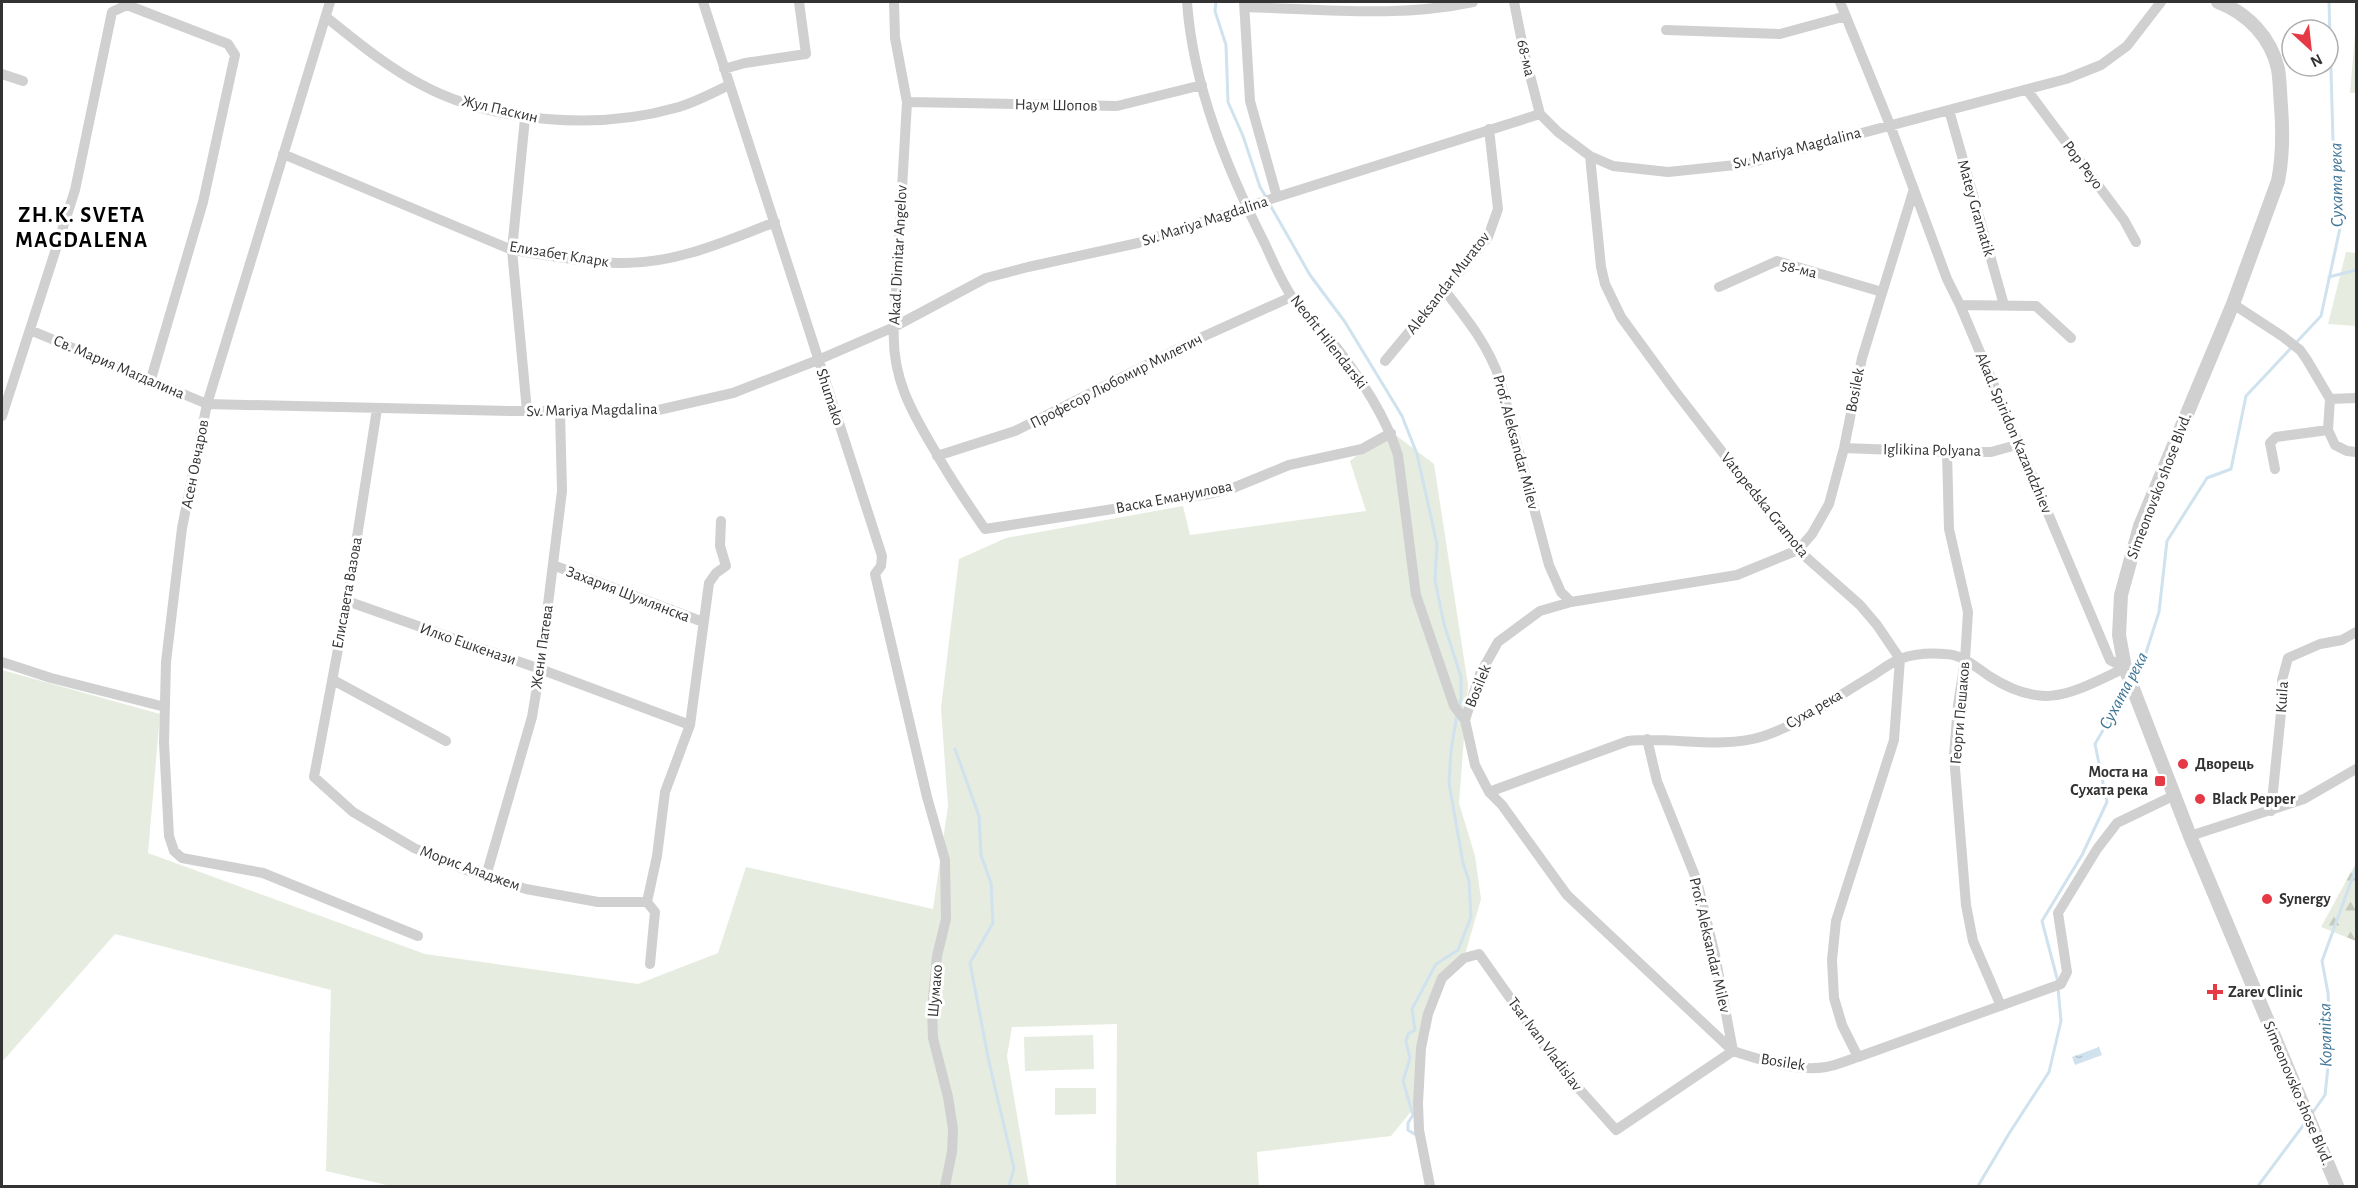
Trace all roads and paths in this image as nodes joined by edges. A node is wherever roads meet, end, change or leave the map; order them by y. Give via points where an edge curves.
1 (330, 2) edge
2 (702, 2) edge
3 (799, 2) edge
4 (894, 2) edge
5 (1187, 2) edge
6 (1473, 2) edge
7 (1514, 2) edge
8 (1840, 2) edge
9 (2161, 2) edge
10 (2218, 2) edge
11 (1244, 4) edge
12 (2242, 8) edge
13 (1846, 16) junction
14 (326, 17) junction
15 (1666, 30) dead end
16 (724, 69) junction
17 (2, 74) edge
18 (23, 81) dead end
19 (729, 85) junction
20 (1202, 85) junction
21 (2028, 90) junction
22 (907, 102) junction
23 (1949, 110) junction
24 (1540, 114) junction
25 (525, 118) junction
26 (1890, 125) junction
27 (1489, 129) junction
28 (283, 154) junction
29 (1590, 156) junction
30 (1914, 189) junction
31 (1277, 197) junction
32 (1246, 207) junction
33 (775, 222) junction
34 (2136, 242) dead end
35 (512, 250) junction
36 (1719, 286) dead end
37 (1445, 291) junction
38 (1882, 292) junction
39 (1291, 297) junction
40 (2233, 304) junction
41 (1960, 305) junction
42 (2004, 305) junction
43 (894, 327) junction
44 (30, 330) junction
45 (2071, 338) dead end
46 (818, 360) junction
47 (1385, 361) dead end
48 (151, 379) junction
49 (2356, 398) edge
50 (2330, 399) junction
51 (207, 404) junction
52 (377, 409) junction
53 (528, 411) junction
54 (560, 412) junction
55 (2, 416) edge
56 (2328, 430) junction
57 (1391, 433) junction
58 (2020, 444) junction
59 (1844, 448) junction
60 (1947, 452) junction
61 (2356, 452) edge
62 (937, 456) junction
63 (2275, 469) dead end
64 (721, 521) dead end
65 (985, 529) joint
66 (1798, 550) junction
67 (553, 565) junction
68 (347, 601) junction
69 (1571, 602) junction
70 (703, 622) junction
71 (2356, 632) edge
72 (1900, 659) junction
73 (1965, 660) junction
74 (2, 662) edge
75 (2125, 668) junction
76 (540, 669) junction
77 (333, 680) junction
78 (165, 706) junction
79 (1465, 720) junction
80 (690, 725) junction
81 (1647, 739) junction
82 (446, 741) dead end
83 (2356, 769) edge
84 (314, 777) joint
85 (1490, 792) junction
86 (2175, 795) junction
87 (2271, 811) junction
88 (2190, 836) junction
89 (486, 876) junction
90 (647, 902) junction
91 (418, 936) dead end
92 (650, 964) dead end
93 (2001, 1006) junction
94 (1733, 1051) junction
95 (1858, 1057) junction
96 (945, 1186) edge
97 (1430, 1186) edge
98 (2337, 1186) edge

1 - 14 street, Асен Овчаров
2 - 16 street, Shumako
3 - 16 street via 806,54
4 - 22 street, Akad. Dimitar Angelov via 895,38
5 - 20 street, Neofit Hilendarski
6 - 11 street via 1408,11
7 - 24 street, 68-ма
8 - 13 street
9 - 21 street, Sv. Mariya Magdalina via 2127,46 2102,65
10 - 12 street, Simeonovsko shose Blvd.
11 - 31 street via 1251,101
12 - 40 street, Simeonovsko shose Blvd. via 2272,51 2278,69 2283,150 2278,181
13 - 15 street via 1780,34
13 - 26 street
14 - 25 street, Жул Паскин via 369,52 423,86
14 - 28 street, Асен Овчаров
16 - 19 street, Shumako
17 - 18 street
19 - 25 street, Жул Паскин via 677,108 647,115 582,121
19 - 33 street, Shumako
20 - 22 street, Наум Шопов via 1118,106
20 - 32 street, Neofit Hilendarski via 1221,147
21 - 23 street, Sv. Mariya Magdalina
21 - 34 street, Pop Peyo
22 - 43 street, Akad. Dimitar Angelov
23 - 26 street, Sv. Mariya Magdalina
23 - 42 street, Matey Gramatik
24 - 27 street, Sv. Mariya Magdalina
24 - 29 street, Sv. Mariya Magdalina
25 - 35 street
26 - 29 street, Sv. Mariya Magdalina via 1745,164 1668,172 1614,166
26 - 30 street
27 - 31 street, Sv. Mariya Magdalina
27 - 37 street, Aleksandar Muratov via 1498,209 1488,237
28 - 35 street, Елизабет Кларк
28 - 51 street, Асен Овчаров
29 - 66 street, Vatopedska Gramota via 1600,267 1621,317
30 - 38 street, Bosilek
30 - 41 street, Akad. Spiridon Kazandzhiev
31 - 32 street, Sv. Mariya Magdalina
32 - 39 street, Neofit Hilendarski
32 - 43 street, Sv. Mariya Magdalina via 1138,243 986,278
33 - 35 street, Елизабет Кларк via 708,248 662,259 618,263
33 - 46 street, Shumako
35 - 53 street
36 - 38 street, 58-ма via 1777,261
37 - 47 street, Aleksandar Muratov
37 - 69 street, Prof. Aleksandar Milev via 1492,357 1549,564 1561,592
38 - 59 street, Bosilek via 1862,358
39 - 57 street, Neofit Hilendarski via 1336,348 1374,400
39 - 62 street, Професор Любомир Милетич via 1200,338 1016,431
40 - 50 street via 2300,350
40 - 75 street, Simeonovsko shose Blvd. via 2140,526 2128,564 2121,595 2119,635
41 - 42 street
41 - 58 street, Akad. Spiridon Kazandzhiev
42 - 45 street via 2036,306
43 - 46 street, Sv. Mariya Magdalina
43 - 62 street, Akad. Dimitar Angelov via 900,385
44 - 48 street, Св. Мария Магдалина
44 - 48 street via 75,190 112,12 127,5 228,44 235,55 203,202
44 - 55 street
46 - 54 street, Sv. Mariya Magdalina via 733,393 654,411
46 - 96 street, Shumako via 882,556 875,574 945,860 946,919 932,1009 933,1038 953,1129
48 - 51 street, Св. Мария Магдалина
49 - 50 street
50 - 56 street
51 - 52 street, Sv. Mariya Magdalina
51 - 78 street, Асен Овчаров via 182,528 166,662
52 - 53 street, Sv. Mariya Magdalina
52 - 68 street, Елисавета Вазова
53 - 54 street, Sv. Mariya Magdalina
54 - 67 street, Жени Патева via 562,491
56 - 61 street via 2335,445
56 - 63 street via 2276,437 2270,443
57 - 65 street, Васка Емануилова via 1362,449 1289,465 1217,492
57 - 79 street, Neofit Hilendarski via 1398,454 1416,595 1454,706
58 - 60 street, Iglikina Polyana via 1991,452
58 - 75 street, Akad. Spiridon Kazandzhiev via 2110,660
59 - 60 street, Iglikina Polyana
59 - 66 street, Bosilek via 1829,504
60 - 73 street, Георги Пешаков via 1949,529 1968,612
62 - 65 street, Akad. Dimitar Angelov
64 - 70 street via 720,546 726,566 709,583
66 - 69 street, Bosilek via 1737,575
66 - 72 street, Vatopedska Gramota via 1860,605
67 - 70 street, Захария Шумлянска
67 - 76 street, Жени Патева
68 - 76 street, Илко Ешкенази
68 - 77 street, Елисавета Вазова
69 - 79 street, Bosilek via 1540,611 1498,642 1480,674
70 - 80 street
71 - 87 street, Kuila via 2288,658 2282,680
72 - 73 street, Суха река via 1948,654
72 - 81 street, Суха река via 1796,723 1762,736 1727,742
72 - 95 street via 1894,740 1836,921 1834,998
73 - 75 street, Суха река via 2005,686 2034,696 2067,694
73 - 93 street, Георги Пешаков via 1954,756 1966,905 1973,941
74 - 78 street
75 - 86 street, Simeonovsko shose Blvd.
76 - 80 street, Илко Ешкенази
76 - 89 street, Жени Патева via 532,717
77 - 82 street
77 - 84 street, Елисавета Вазова
78 - 91 street, Асен Овчаров via 166,816 174,850 183,858 263,873
79 - 85 street, Bosilek via 1475,765
80 - 90 street via 665,792
81 - 85 street, Суха река via 1628,741
81 - 94 street, Prof. Aleksandar Milev via 1658,781 1697,881
83 - 87 street via 2304,799
84 - 89 street, Морис Аладжем via 353,812 414,848
85 - 94 street, Bosilek via 1567,895
86 - 88 street, Simeonovsko shose Blvd.
86 - 93 street, Bosilek via 2117,823 2097,849 2058,913 2067,972 2056,986
87 - 88 street
88 - 98 street, Simeonovsko shose Blvd.
89 - 90 street, Морис Аладжем via 526,889 598,902
90 - 92 street via 655,912
93 - 95 street, Bosilek
94 - 95 street, Bosilek via 1795,1066 1824,1067
94 - 97 street, Tsar Ivan Vladislav via 1616,1130 1556,1063 1479,954 1464,958 1442,978 1428,1014 1421,1048 1419,1130

